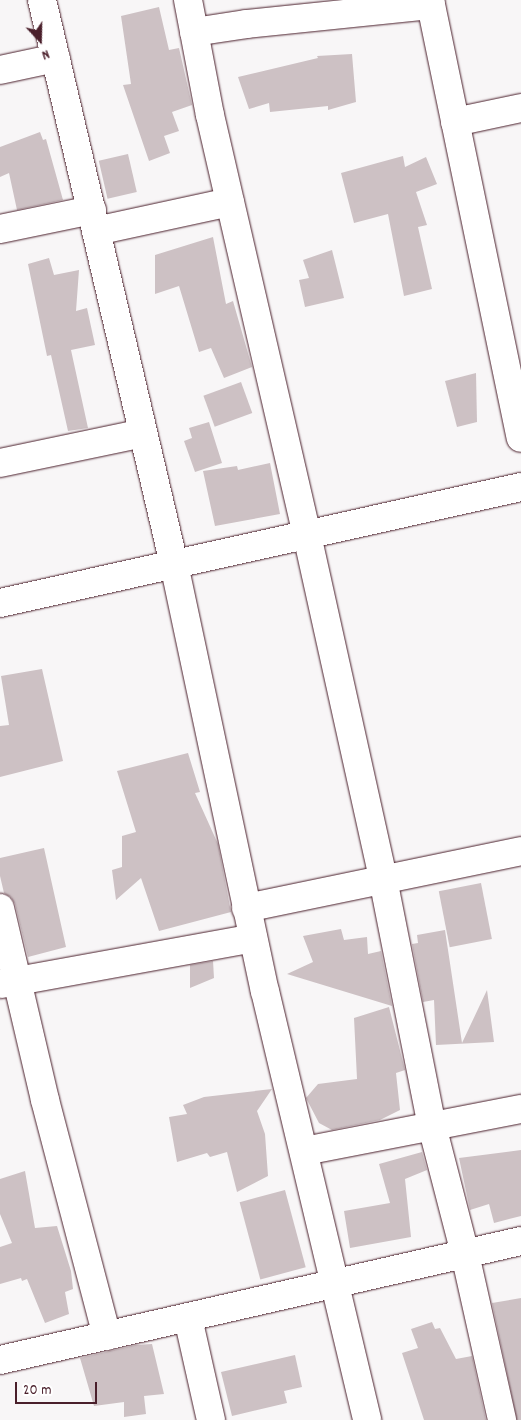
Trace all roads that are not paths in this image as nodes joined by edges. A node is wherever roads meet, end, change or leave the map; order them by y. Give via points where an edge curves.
1 (42, 0) edge
2 (188, 0) edge
3 (431, 2) edge
4 (194, 32) junction
5 (56, 58) junction
6 (0, 70) edge
7 (521, 108) edge
8 (455, 122) junction
9 (230, 202) junction
10 (94, 220) junction
11 (0, 229) edge
12 (143, 433) junction
13 (521, 438) edge
14 (0, 463) edge
15 (521, 487) edge
16 (307, 534) junction
17 (174, 564) junction
18 (0, 602) edge
19 (521, 851) edge
20 (382, 879) junction
21 (0, 908) edge
22 (246, 908) junction
23 (253, 938) junction
24 (9, 983) edge
25 (521, 1109) edge
26 (432, 1126) junction
27 (304, 1151) junction
28 (521, 1241) edge
29 (465, 1254) junction
30 (336, 1284) junction
31 (188, 1318) junction
32 (107, 1336) junction
33 (0, 1360) edge
34 (211, 1420) edge
35 (367, 1420) edge
36 (502, 1420) edge

1 - 5 street
2 - 4 street
3 - 4 street
3 - 8 street
4 - 9 street
5 - 6 street
5 - 10 street
7 - 8 street
8 - 13 street
9 - 10 street
9 - 16 street
10 - 11 street
10 - 12 street
12 - 14 street
12 - 17 street
15 - 16 street
16 - 17 street
16 - 20 street
17 - 18 street
17 - 22 street
19 - 20 street
20 - 22 street
20 - 26 street
21 - 24 street
22 - 23 street
23 - 24 street
23 - 27 street
24 - 32 street via 48,1109
25 - 26 street
26 - 27 street
26 - 29 street
27 - 30 street
28 - 29 street
29 - 30 street
29 - 36 street
30 - 31 street
30 - 35 street
31 - 32 street
31 - 34 street
32 - 33 street

